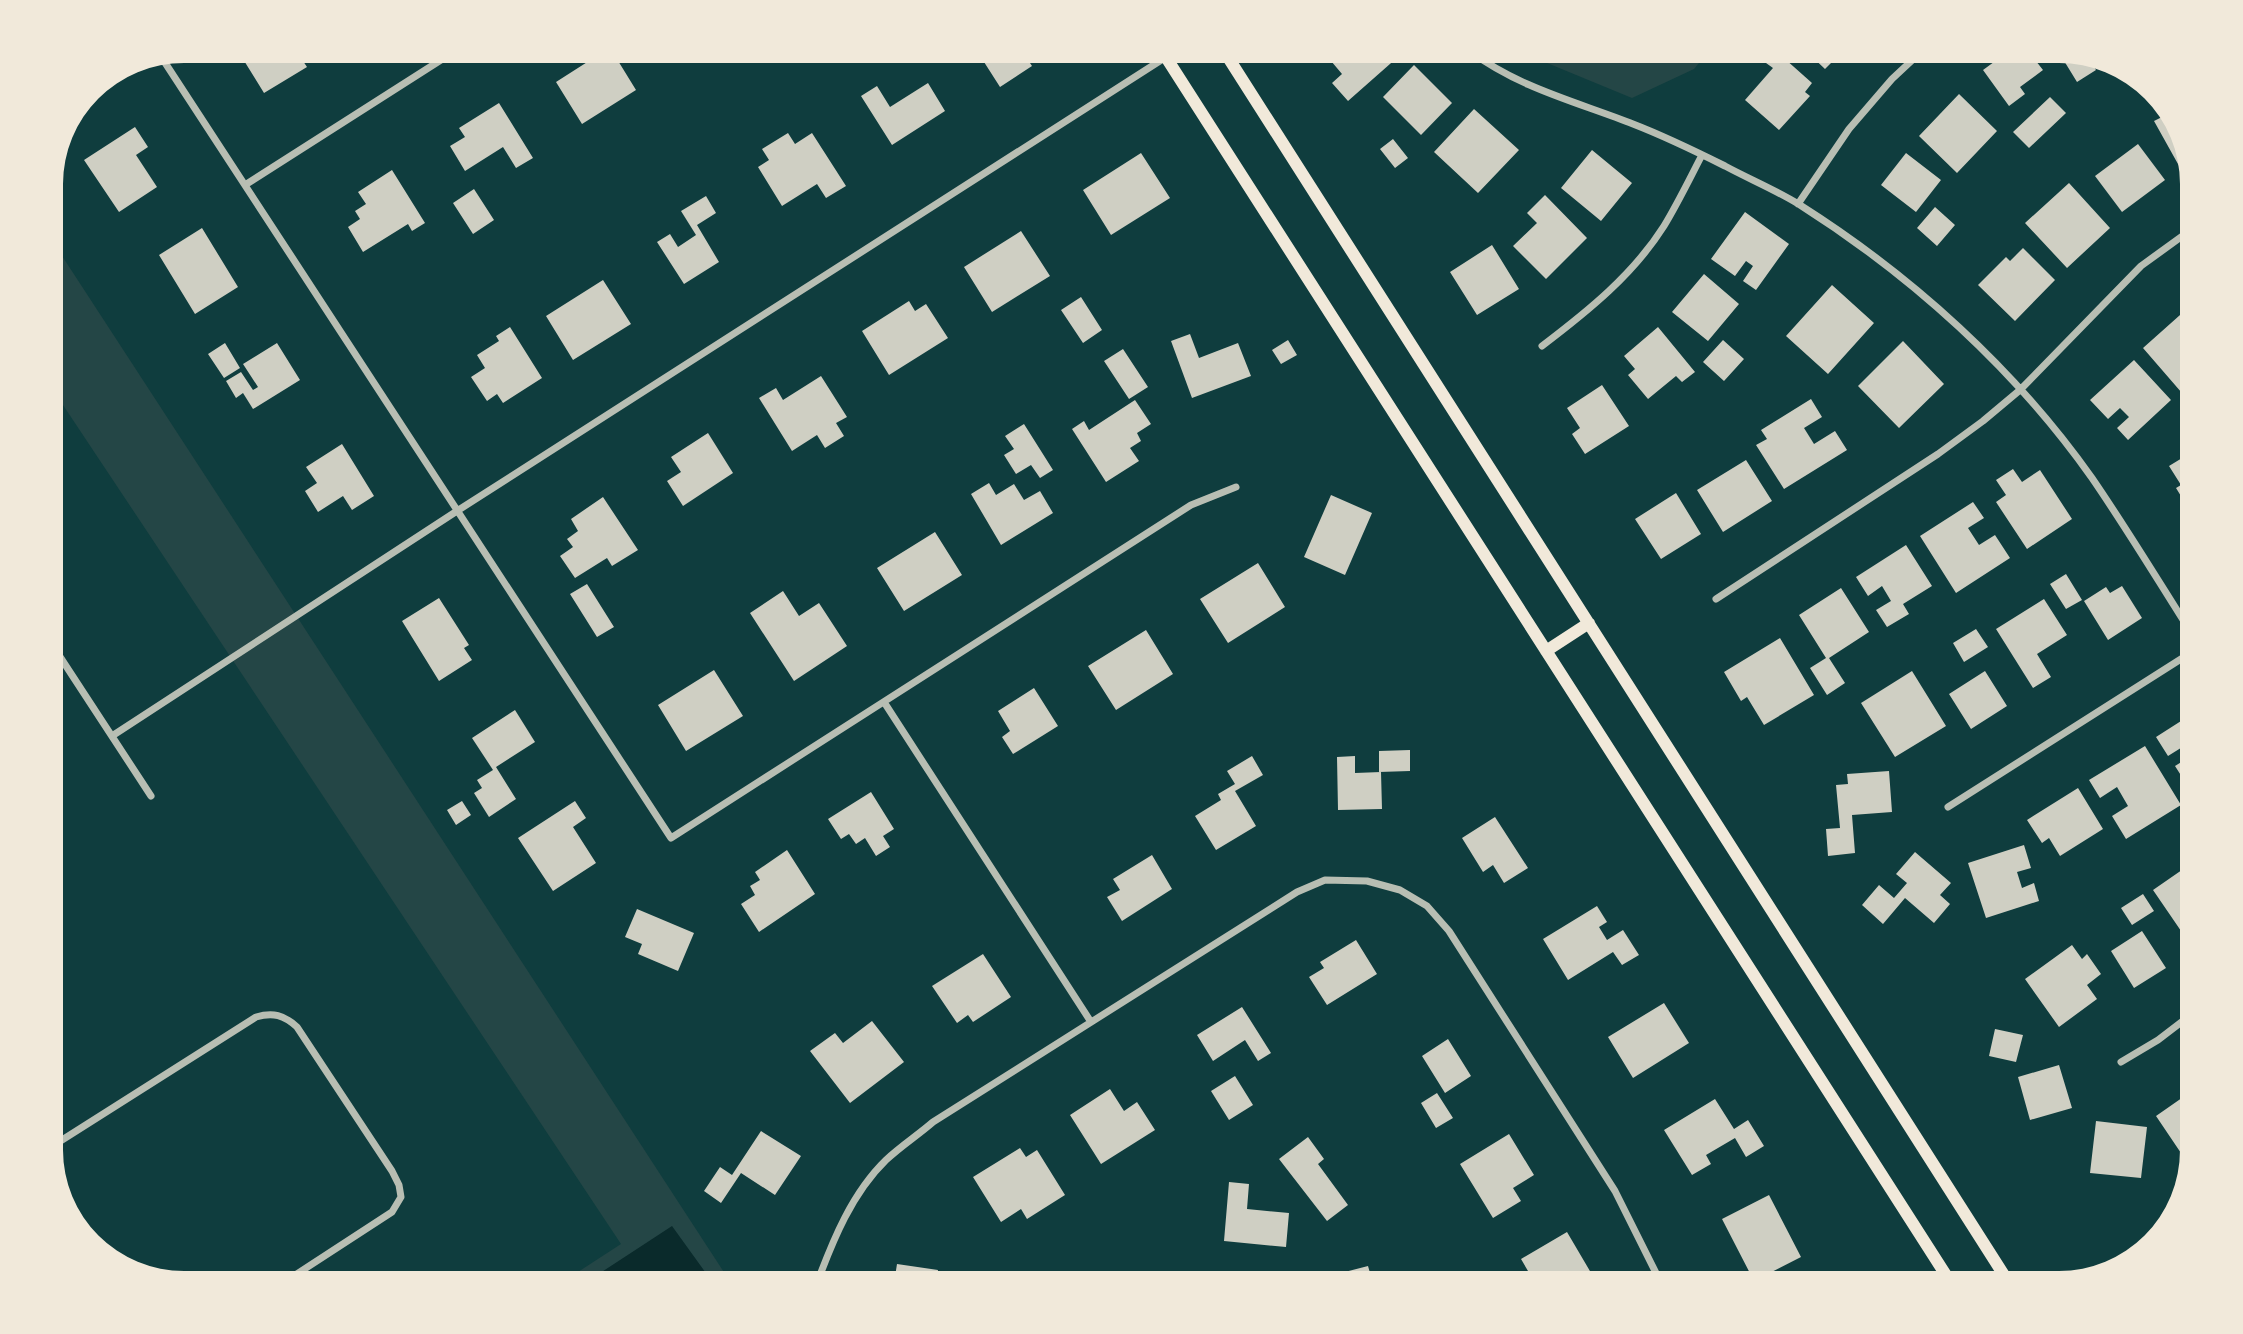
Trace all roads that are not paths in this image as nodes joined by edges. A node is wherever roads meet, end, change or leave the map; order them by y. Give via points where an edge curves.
1 (437, 63) edge
2 (1151, 63) edge
3 (1172, 63) edge
4 (1232, 63) edge
5 (1486, 63) edge
6 (1909, 63) edge
7 (166, 64) edge
8 (1702, 155) junction
9 (245, 185) junction
10 (1798, 204) junction
11 (2180, 238) edge
12 (1542, 346) dead end
13 (2020, 390) junction
14 (1236, 487) dead end
15 (457, 511) junction
16 (1716, 599) dead end
17 (2180, 615) edge
18 (1588, 623) junction
19 (1546, 651) junction
20 (2180, 660) edge
21 (63, 661) edge
22 (884, 702) junction
23 (112, 736) junction
24 (151, 796) dead end
25 (1948, 807) dead end
26 (1091, 1022) junction
27 (2180, 1023) edge
28 (2122, 1062) dead end
29 (63, 1139) edge
30 (301, 1271) edge
31 (821, 1271) edge
32 (1655, 1271) edge
33 (1943, 1271) edge
34 (2001, 1271) edge

1 - 9 street
2 - 15 street
3 - 19 main road
4 - 18 main road
5 - 8 street via 1543,92
6 - 10 street via 1849,129
7 - 9 street
8 - 10 street
8 - 12 street via 1663,227 1633,267 1594,306
9 - 15 street
10 - 13 street via 1932,303
11 - 13 street via 2141,266
13 - 16 street via 1938,454
13 - 17 street via 2091,478
14 - 22 street via 1191,505
15 - 22 street via 671,838
15 - 23 street
18 - 19 main road
18 - 34 main road
19 - 33 main road
20 - 25 street
21 - 23 street
22 - 26 street
23 - 24 street
26 - 31 street via 933,1122 886,1161 857,1196
26 - 32 street via 1297,892 1325,880 1367,881 1400,890 1427,906 1449,931 1615,1191
27 - 28 street
29 - 30 street via 256,1017 268,1013 281,1016 297,1027 312,1049 392,1171 401,1197 392,1212

